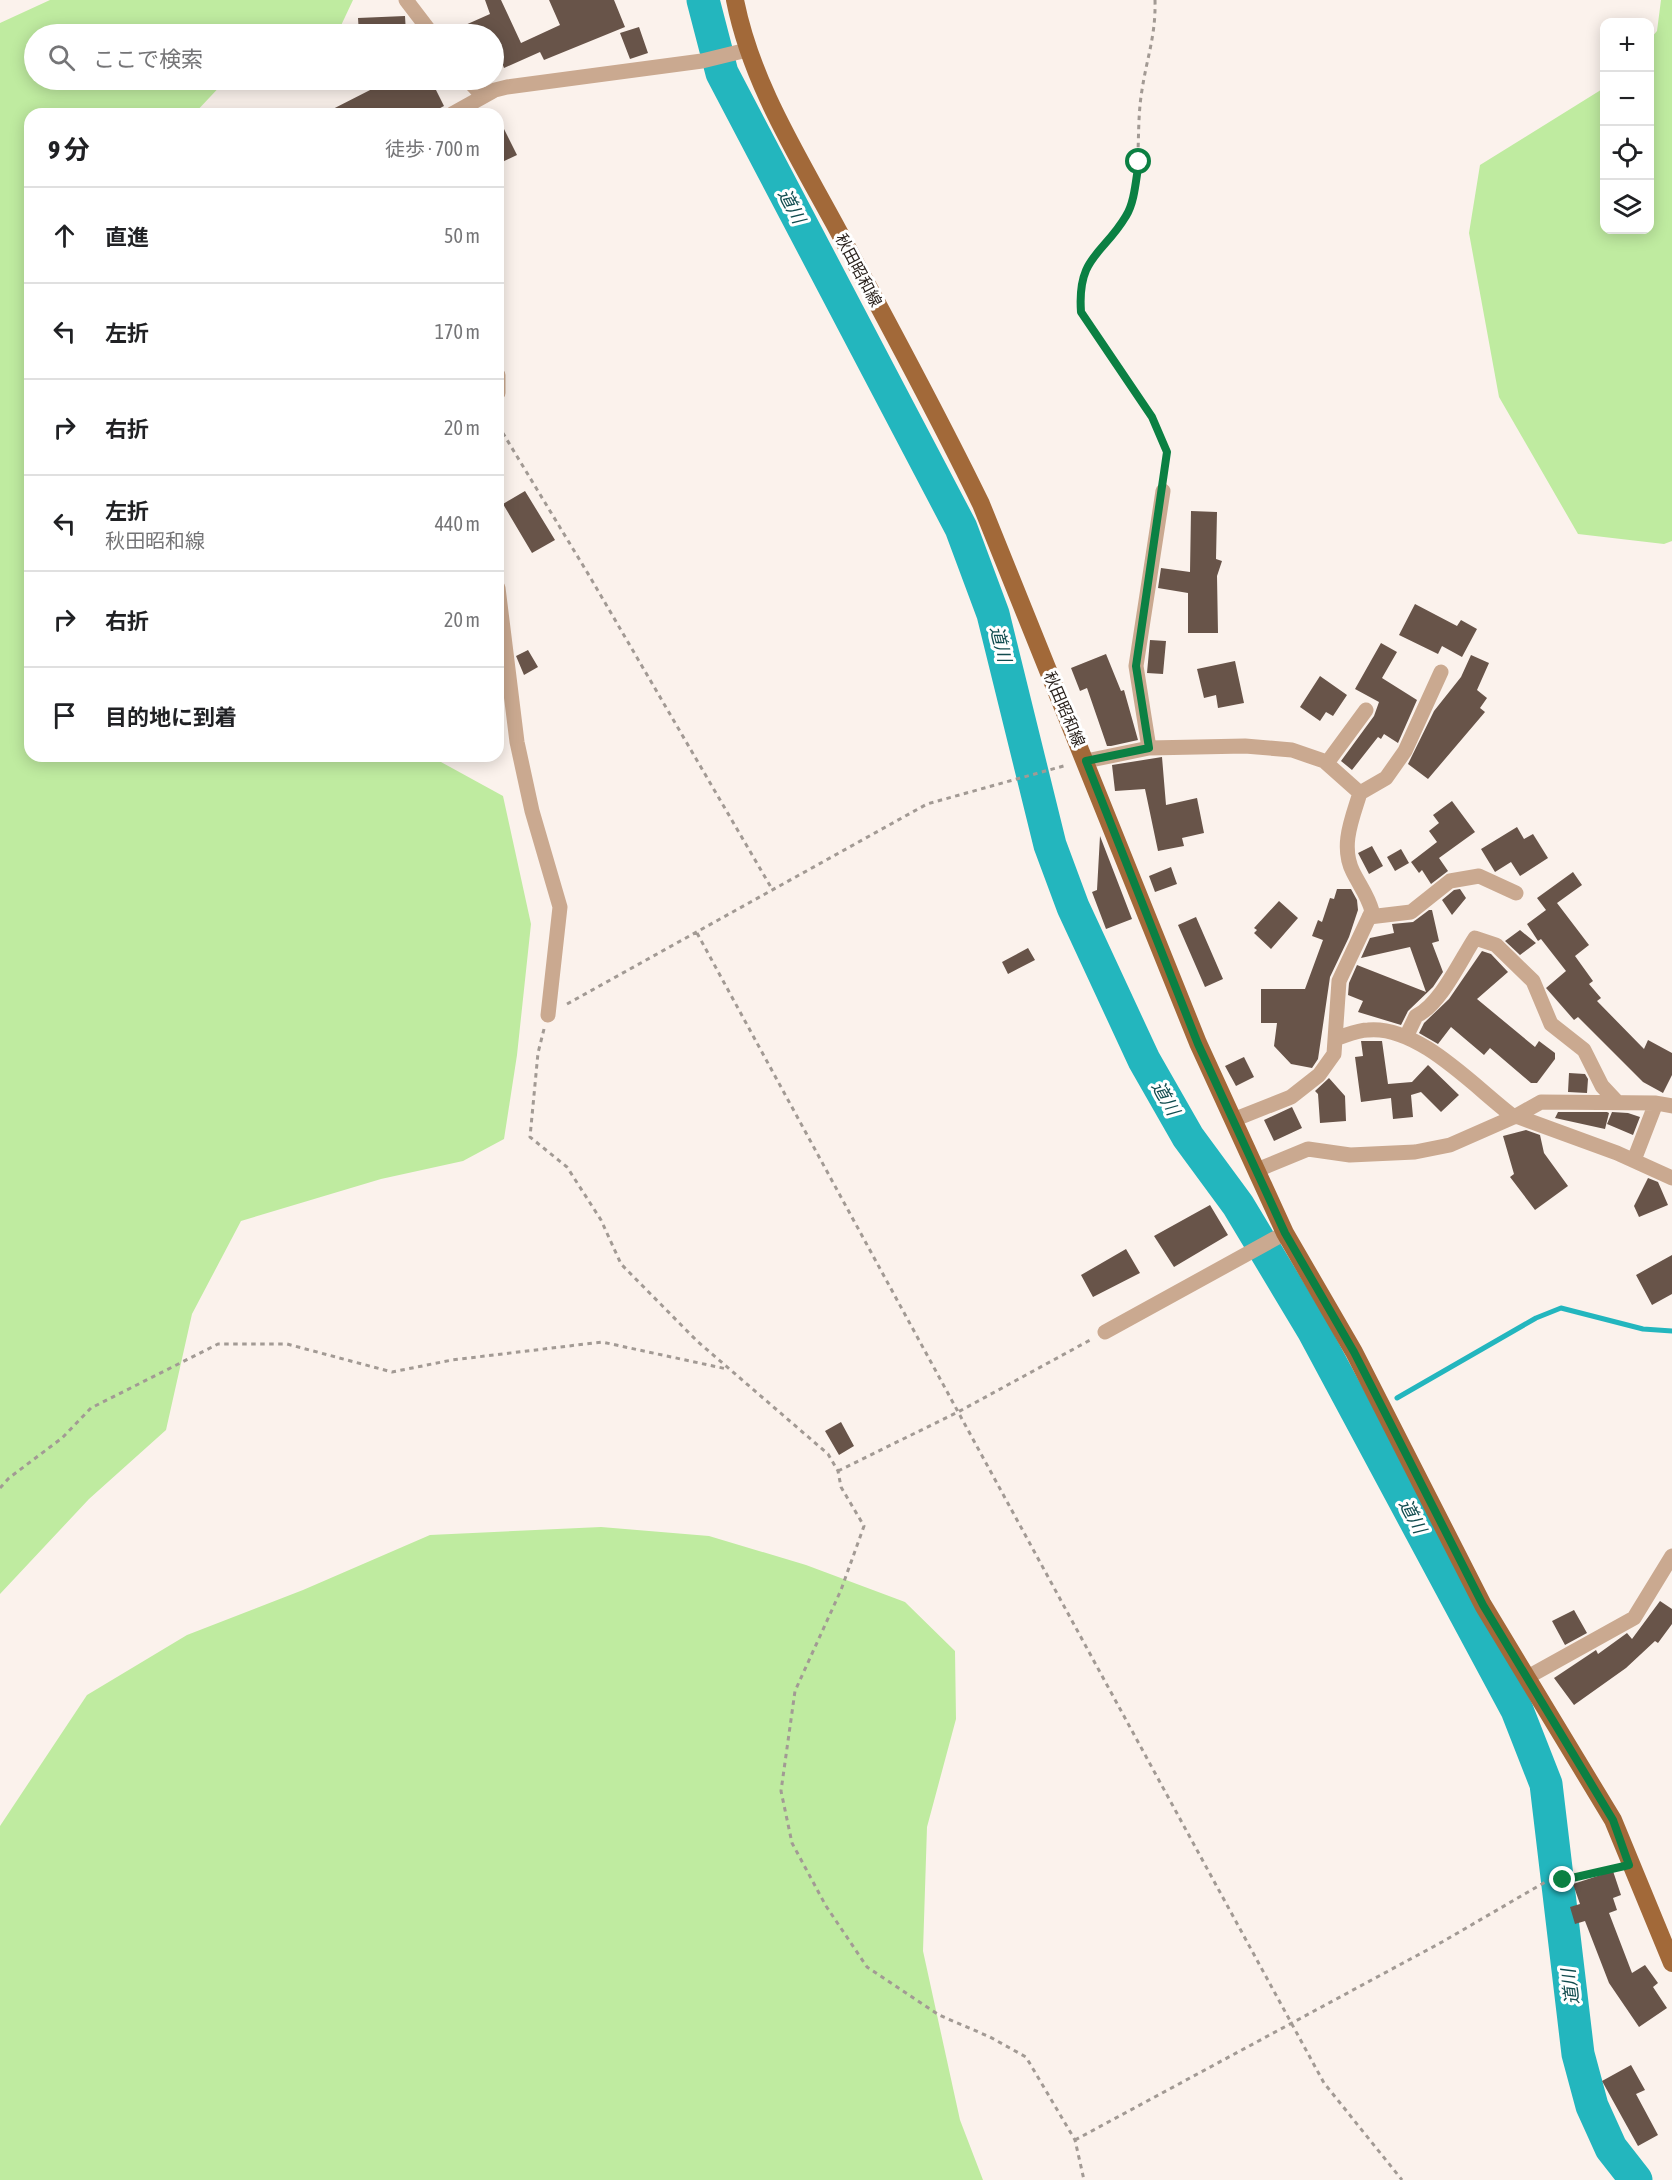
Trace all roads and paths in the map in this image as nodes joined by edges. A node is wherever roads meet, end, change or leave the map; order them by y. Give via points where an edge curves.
1 (406, 0) edge
2 (735, 0) edge
3 (1155, 0) edge
4 (424, 24) edge
5 (738, 52) junction
6 (504, 88) edge
7 (477, 90) edge
8 (499, 90) edge
9 (483, 96) junction
10 (462, 108) edge
11 (504, 435) edge
12 (1163, 491) joint
13 (504, 637) edge
14 (1441, 672) dead end
15 (1366, 710) dead end
16 (1149, 748) junction
17 (1086, 761) junction
18 (1327, 763) junction
19 (1360, 793) junction
20 (772, 889) junction
21 (1516, 893) dead end
22 (1369, 917) junction
23 (697, 933) junction
24 (548, 1015) junction
25 (1407, 1035) junction
26 (1336, 1038) junction
27 (1617, 1102) junction
28 (1656, 1103) junction
29 (1672, 1106) edge
30 (1515, 1116) junction
31 (1233, 1120) junction
32 (1634, 1160) junction
33 (1257, 1170) junction
34 (1672, 1178) edge
35 (1285, 1233) junction
36 (1106, 1332) joint
37 (729, 1369) junction
38 (958, 1412) junction
39 (838, 1472) junction
40 (0, 1488) edge
41 (1672, 1556) edge
42 (1526, 1678) junction
43 (1629, 1865) junction
44 (1672, 1963) edge
45 (1292, 2024) junction
46 (1075, 2140) junction
47 (1084, 2180) edge
48 (1402, 2180) edge

1 - 4 street
2 - 5 main road, 秋田昭和線
3 - 12 path via 1155,29 1141,91 1139,162 1127,214 1098,249 1085,270 1079,291 1081,312 1160,434 1167,452
5 - 6 street via 702,61
5 - 17 main road, 秋田昭和線 via 961,463
7 - 9 street
8 - 9 street
9 - 10 street
11 - 20 path
12 - 16 street via 1136,666
13 - 24 street via 517,742 560,907
14 - 19 street via 1405,751 1386,778
15 - 18 street
16 - 17 street
16 - 18 street via 1245,746 1292,750
17 - 20 path via 927,804
17 - 31 main road, 秋田昭和線 via 1198,1044
18 - 19 street
19 - 22 street via 1346,840 1352,870 1370,903
20 - 23 path
21 - 22 street via 1479,876 1450,881 1411,912
22 - 26 street via 1339,981
23 - 24 path
23 - 38 path
24 - 37 path via 538,1053 530,1137 567,1167 601,1220 621,1264
25 - 26 street via 1369,1029
25 - 27 street via 1416,1016 1437,999 1475,939 1496,945 1533,981 1551,1024 1584,1050 1602,1086
25 - 30 street
26 - 31 street via 1334,1054 1319,1075 1291,1097
27 - 28 street
27 - 30 street via 1541,1102
28 - 29 street
28 - 32 street
30 - 32 street
30 - 33 street via 1450,1145 1415,1152 1350,1155 1308,1149
31 - 33 main road, 秋田昭和線
32 - 34 street
33 - 35 main road, 秋田昭和線
35 - 36 street
35 - 42 main road, 秋田昭和線 via 1354,1352 1483,1605
36 - 38 path
37 - 39 path via 813,1438
37 - 40 path via 602,1342 452,1360 392,1372 287,1344 218,1344 90,1408 62,1438
38 - 39 path
38 - 45 path
39 - 46 path via 841,1487 864,1526 841,1590 795,1690 781,1791 792,1843 826,1906 867,1967 939,2015 1026,2057
41 - 42 street via 1634,1618
42 - 43 main road, 秋田昭和線 via 1613,1820
43 - 44 main road, 秋田昭和線
43 - 45 path via 1547,1881
45 - 46 path
45 - 48 path via 1324,2083
46 - 47 path

